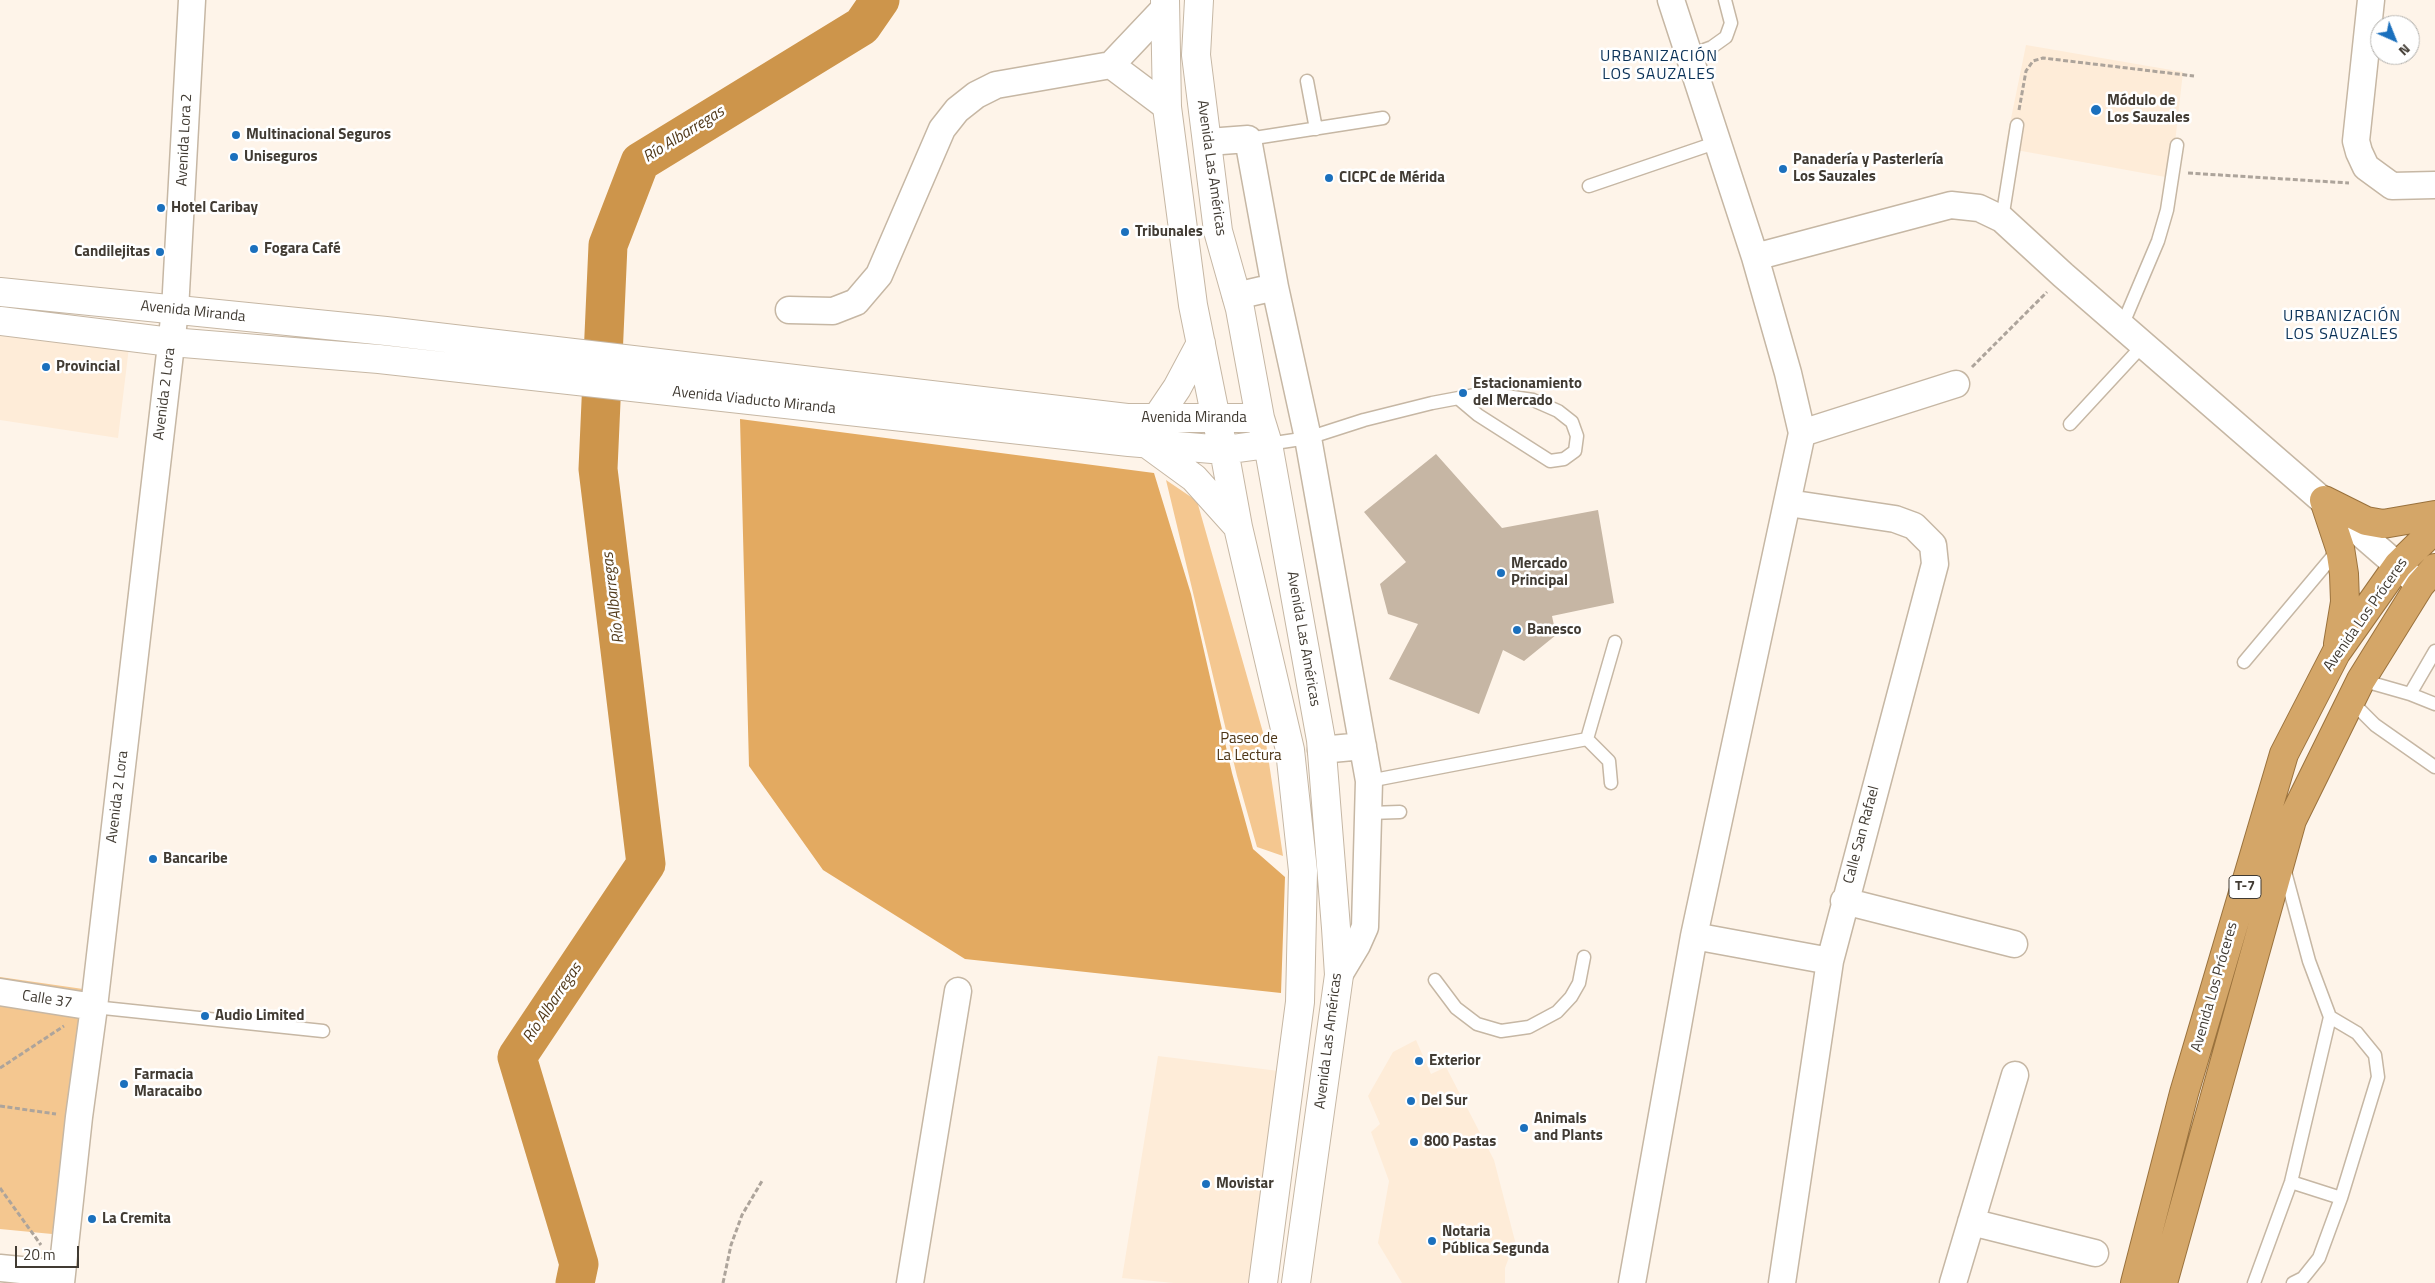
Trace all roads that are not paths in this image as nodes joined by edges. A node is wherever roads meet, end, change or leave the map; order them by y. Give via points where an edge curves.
1 (192, 0) edge
2 (1199, 0) edge
3 (1672, 0) edge
4 (1725, 0) edge
5 (2371, 0) edge
6 (1164, 4) edge
7 (1688, 56) junction
8 (1112, 64) junction
9 (1307, 81) dead end
10 (1167, 106) junction
11 (1383, 118) dead end
12 (2017, 125) road end
13 (1316, 128) junction
14 (1248, 139) junction
15 (1208, 142) junction
16 (1718, 142) junction
17 (2177, 145) dead end
18 (2435, 185) edge
19 (1590, 186) dead end
20 (2002, 219) junction
21 (1755, 257) junction
22 (1275, 287) junction
23 (0, 292) edge
24 (1236, 296) junction
25 (175, 310) junction
26 (789, 310) dead end
27 (0, 321) edge
28 (2122, 326) junction
29 (386, 331) joint
30 (171, 342) junction
31 (1201, 343) junction
32 (2143, 345) junction
33 (378, 360) joint
34 (1956, 384) road end
35 (1459, 399) junction
36 (1156, 418) junction
37 (1260, 418) junction
38 (1216, 420) junction
39 (2070, 424) dead end
40 (1802, 433) junction
41 (1134, 434) junction
42 (1308, 438) junction
43 (1268, 444) junction
44 (1224, 450) junction
45 (2324, 500) junction
46 (1788, 503) junction
47 (2435, 515) edge
48 (1238, 527) junction
49 (2435, 529) edge
50 (2340, 548) junction
51 (2398, 565) junction
52 (2428, 576) edge
53 (1616, 642) dead end
54 (2435, 651) edge
55 (2336, 653) junction
56 (2244, 662) dead end
57 (2356, 691) junction
58 (2410, 694) junction
59 (2435, 704) edge
60 (1587, 739) junction
61 (1363, 746) junction
62 (1322, 750) junction
63 (2435, 767) edge
64 (1369, 781) junction
65 (1611, 783) dead end
66 (1400, 812) dead end
67 (1369, 813) junction
68 (2281, 856) junction
69 (1844, 901) junction
70 (1694, 936) junction
71 (2014, 944) dead end
72 (1584, 957) dead end
73 (1830, 961) junction
74 (1339, 974) junction
75 (1435, 980) dead end
76 (958, 991) dead end
77 (0, 992) edge
78 (94, 1007) junction
79 (2330, 1017) junction
80 (323, 1031) dead end
81 (2015, 1075) dead end
82 (2291, 1182) junction
83 (2341, 1198) junction
84 (1971, 1222) junction
85 (2095, 1253) dead end
86 (0, 1268) edge
87 (62, 1278) edge
88 (910, 1283) edge
89 (1262, 1283) edge
90 (1296, 1283) edge
91 (1632, 1283) edge
92 (1782, 1283) edge
93 (1953, 1283) edge
94 (2135, 1283) edge
95 (2163, 1283) edge
96 (2254, 1283) edge
97 (2293, 1283) edge

1 - 25 street, Avenida Lora 2
2 - 15 street, Avenida Las Américas via 1196,55
3 - 7 street
4 - 7 lane via 1731,23 1726,37 1712,47
5 - 18 street via 2356,141 2359,152 2366,167 2392,186
6 - 8 street
6 - 10 street
7 - 16 street
8 - 10 street
8 - 26 street via 996,85 976,95 957,110 942,129 879,275 856,302 834,311
9 - 13 lane
10 - 31 street
11 - 13 lane
12 - 20 lane
13 - 14 lane
14 - 15 street
14 - 22 street
15 - 24 street, Avenida Las Américas via 1218,231
16 - 19 lane
16 - 21 street
17 - 28 lane via 2167,210 2158,241
20 - 21 street via 1979,208 1951,205
20 - 28 street
21 - 40 street
22 - 24 street
22 - 42 street
23 - 25 street, Avenida Miranda
24 - 37 street, Avenida Las Américas
25 - 29 street, Avenida Miranda
25 - 30 street, Avenida 2 Lora
27 - 30 street, Avenida Miranda
28 - 32 street
29 - 41 street, Avenida Viaducto Miranda
30 - 33 street, Avenida Miranda
30 - 78 street, Avenida 2 Lora
31 - 36 street via 1177,388
31 - 38 street
32 - 39 lane
32 - 45 street
33 - 41 street, Avenida Viaducto Miranda
34 - 40 street
35 - 35 lane via 1478,415 1550,461 1564,459 1575,451 1577,436 1572,422 1558,411 1533,400 1508,395 1480,394
35 - 42 lane via 1364,420
36 - 38 street, Avenida Miranda
36 - 41 street, Avenida Miranda
37 - 38 street, Avenida Miranda
37 - 43 street, Avenida Las Américas
38 - 44 street
40 - 46 street
41 - 44 street, Avenida Miranda
41 - 48 street via 1194,478
42 - 43 lane
42 - 61 street
43 - 44 street, Avenida Miranda
43 - 62 street, Avenida Las Américas
44 - 48 street
45 - 47 highway via 2366,521 2383,524
45 - 50 highway, T-7
45 - 51 street
46 - 69 street, Calle San Rafael via 1895,519 1914,526 1933,545 1935,564
46 - 70 street
48 - 89 street via 1290,750 1303,871 1300,1002
49 - 51 highway, Avenida Los Próceres / T-7
50 - 55 highway, T-7 via 2345,602
50 - 56 lane
51 - 52 street
51 - 55 highway, Avenida Los Próceres / T-7
52 - 57 highway, Avenida Los Próceres / T-7
53 - 60 lane
54 - 58 lane
55 - 94 highway, Avenida Los Próceres / T-7 via 2284,754 2184,1093
57 - 58 lane
57 - 63 lane via 2375,725
57 - 68 highway, Avenida Los Próceres / T-7 via 2292,820
58 - 59 lane
60 - 64 lane
60 - 65 lane via 1609,761
61 - 62 street
61 - 64 street
62 - 74 street, Avenida Las Américas
64 - 67 street
66 - 67 lane
67 - 74 street via 1365,927
68 - 79 lane via 2308,961
68 - 95 highway, Avenida Los Próceres / T-7
69 - 71 street
69 - 73 street, Calle San Rafael
70 - 73 street
70 - 91 street
72 - 75 lane via 1580,983 1571,997 1557,1012 1529,1027 1501,1031 1478,1024 1456,1008
73 - 92 street, Calle San Rafael
74 - 90 street, Avenida Las Américas
76 - 88 street
77 - 78 street, Calle 37
78 - 80 lane
78 - 87 street, Avenida 2 Lora via 78,1117
79 - 82 lane
79 - 83 lane via 2357,1033 2375,1055 2378,1077
81 - 84 street
82 - 83 lane
82 - 96 lane
83 - 97 lane via 2319,1258 2303,1278
84 - 85 street
84 - 93 street
86 - 87 street

